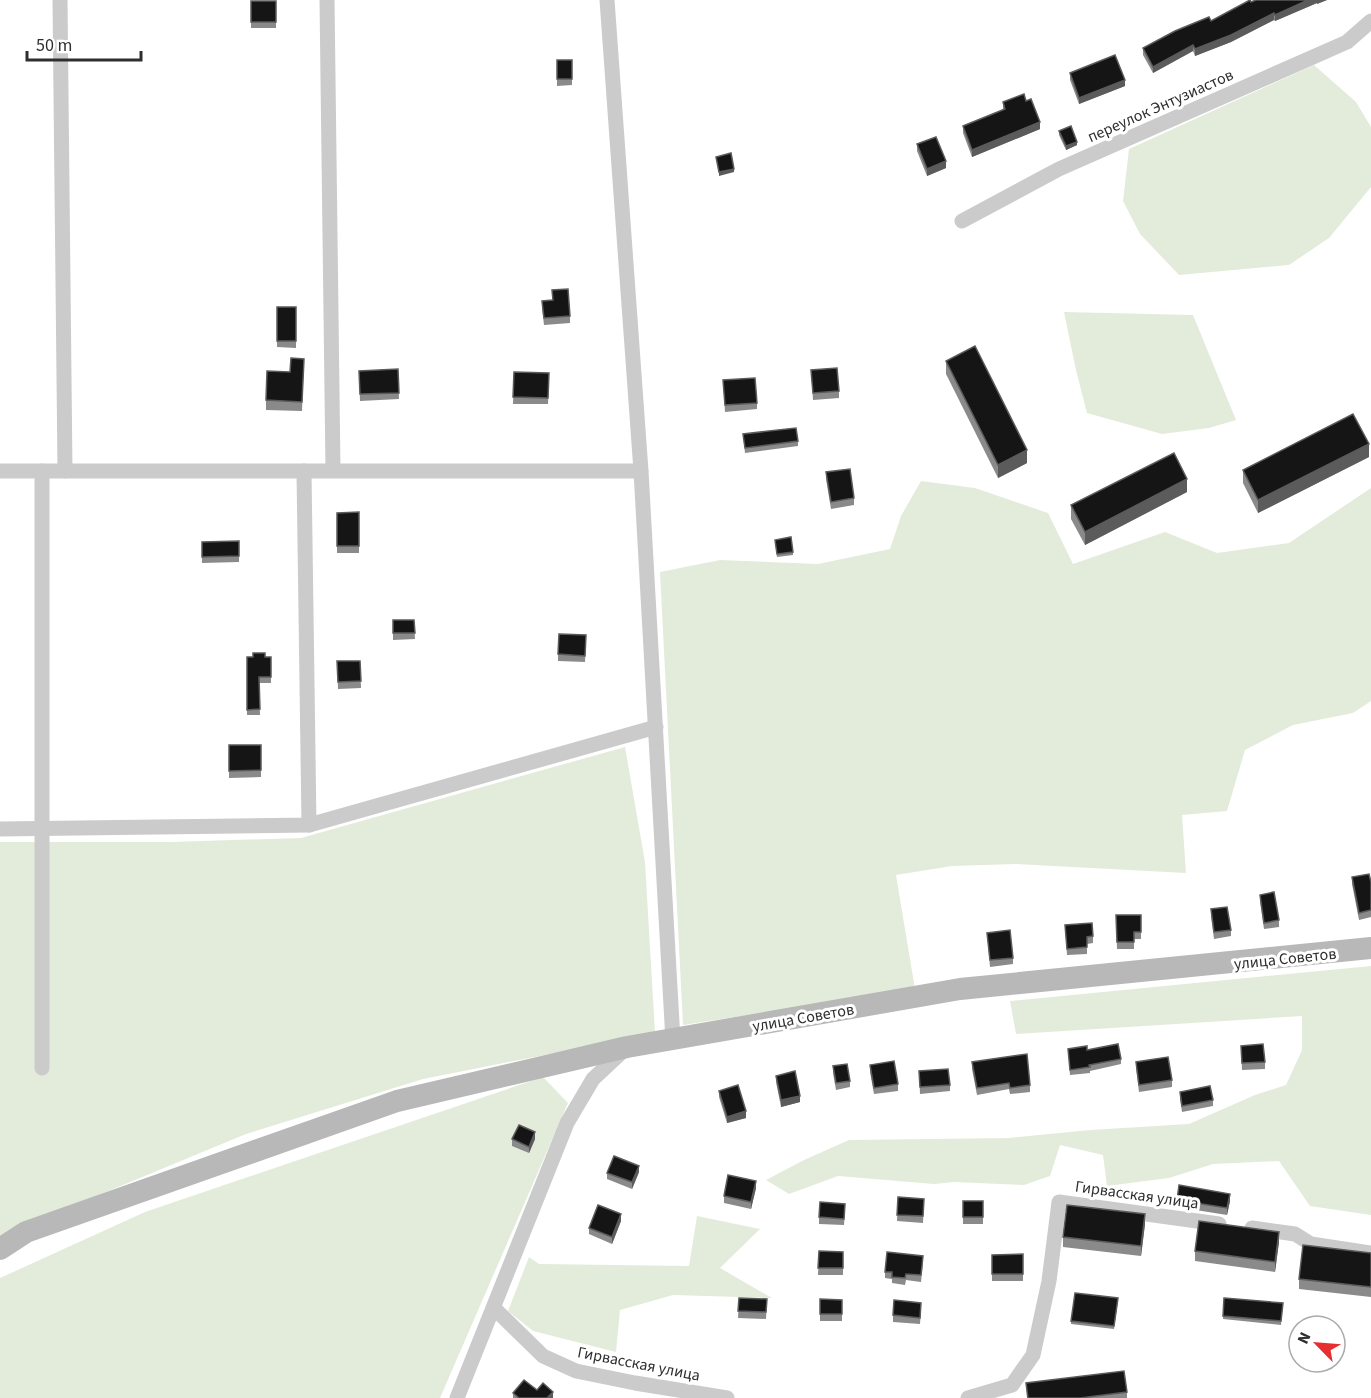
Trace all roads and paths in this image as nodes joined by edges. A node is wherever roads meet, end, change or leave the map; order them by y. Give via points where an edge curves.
1 (60, 0) edge
2 (327, 0) edge
3 (607, 0) edge
4 (1371, 21) edge
5 (962, 221) dead end
6 (333, 470) junction
7 (0, 471) edge
8 (42, 471) junction
9 (65, 471) junction
10 (304, 471) junction
11 (641, 471) junction
12 (656, 727) junction
13 (309, 825) junction
14 (0, 829) edge
15 (42, 829) junction
16 (1371, 948) edge
17 (673, 1041) junction
18 (627, 1047) junction
19 (42, 1068) dead end
20 (0, 1249) edge
21 (1371, 1253) edge
22 (494, 1308) junction
23 (457, 1398) edge
24 (727, 1398) edge
25 (968, 1398) edge

1 - 9 street
2 - 6 street
3 - 11 street
4 - 5 street, переулок Энтузиастов via 1347,42 1059,170
6 - 10 street
6 - 11 street
7 - 8 street
8 - 9 street
8 - 15 street
9 - 10 street
10 - 13 street
11 - 12 street
12 - 13 street
12 - 17 street
13 - 15 street
14 - 15 street
15 - 19 street
16 - 17 main road, улица Советов via 960,989
17 - 18 main road, улица Советов
18 - 20 main road, улица Советов via 397,1101 26,1232
18 - 22 street via 593,1078 567,1123
21 - 25 street, Гирвасская улица via 1311,1244 1295,1234 1059,1202 1049,1281 1033,1354 1011,1385
22 - 23 street
22 - 24 street, Гирвасская улица via 543,1356 576,1371

